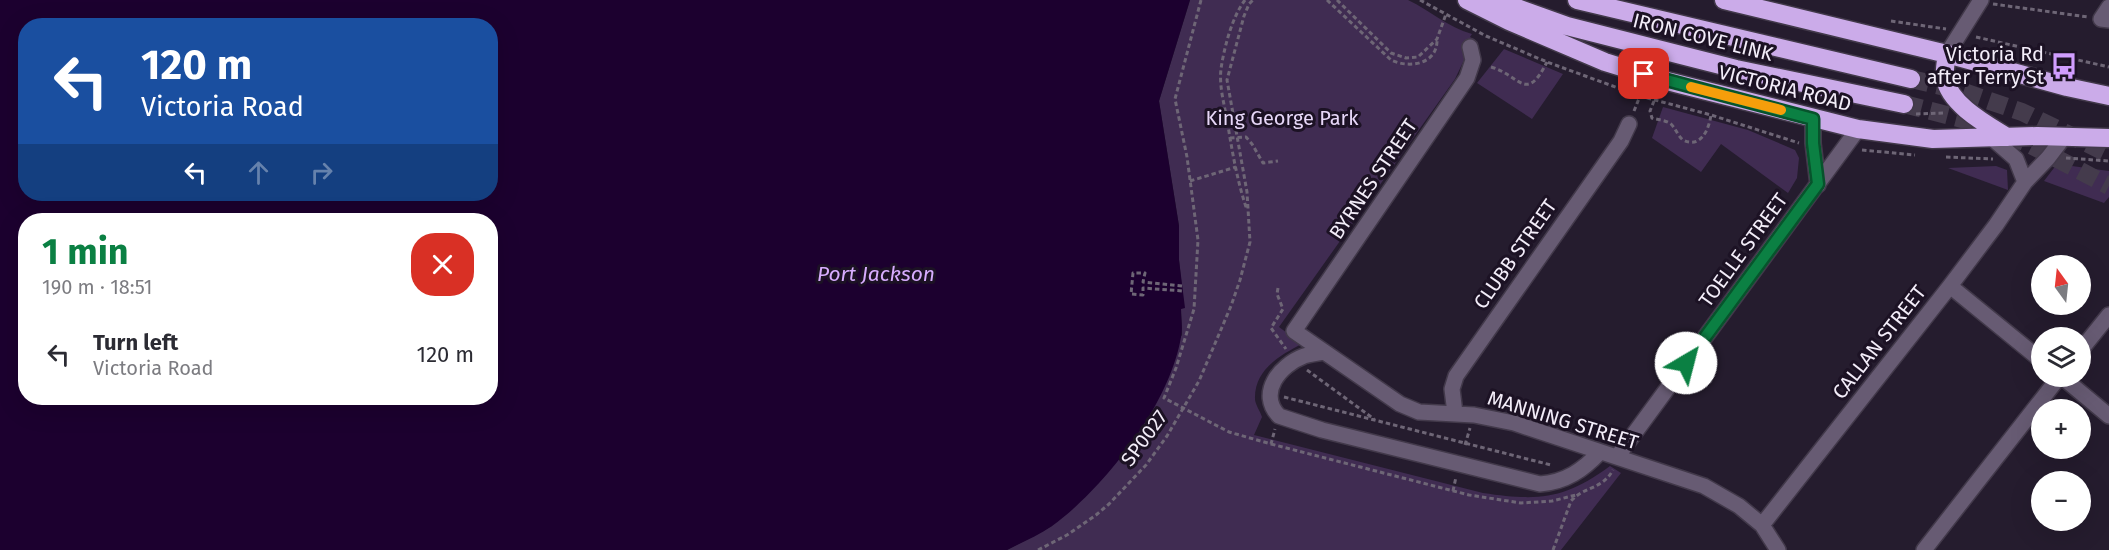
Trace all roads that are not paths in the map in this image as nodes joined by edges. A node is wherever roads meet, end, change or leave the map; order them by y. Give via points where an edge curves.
1 (1467, 0) edge
2 (1495, 0) edge
3 (1577, 0) edge
4 (1724, 0) edge
5 (1980, 1) edge
6 (1470, 47) dead end
7 (1947, 54) junction
8 (1911, 79) tunnel mouth
9 (2109, 96) edge
10 (1908, 109) tunnel mouth
11 (1813, 119) junction
12 (1629, 124) dead end
13 (1858, 129) junction
14 (2064, 137) junction
15 (1999, 138) junction
16 (2109, 138) edge
17 (2025, 182) junction
18 (1818, 184) junction
19 (1950, 286) junction
20 (2109, 315) edge
21 (1294, 331) joint
22 (2091, 337) edge
23 (1324, 352) junction
24 (2031, 352) edge
25 (2052, 387) edge
26 (2074, 387) edge
27 (1455, 413) junction
28 (2109, 416) edge
29 (1600, 452) junction
30 (1617, 457) junction
31 (1762, 525) junction
32 (1778, 550) edge
33 (1924, 550) edge

1 - 11 highway, VICTORIA ROAD via 1605,62
2 - 10 highway, IRON COVE LINK via 1567,26
3 - 8 highway, IRON COVE LINK
4 - 7 highway
5 - 7 street
6 - 21 street, BYRNES STREET via 1473,60 1467,78
7 - 9 highway
7 - 15 highway via 1945,78 1951,93
11 - 13 highway, VICTORIA ROAD
11 - 18 street
12 - 27 street, CLUBB STREET via 1621,141 1455,376
13 - 15 highway, VICTORIA ROAD via 1933,139
13 - 18 street, TOELLE STREET
14 - 15 highway, VICTORIA ROAD
14 - 16 highway, VICTORIA ROAD
14 - 17 street, CALLAN STREET
15 - 17 street via 2016,159
17 - 19 street, CALLAN STREET
18 - 30 street, TOELLE STREET
19 - 24 street
19 - 31 street, CALLAN STREET
20 - 22 street
21 - 23 street, MANNING STREET
23 - 27 street, MANNING STREET via 1407,408
23 - 29 street via 1294,361 1273,380 1269,396 1279,416 1533,483 1568,478
25 - 33 street
26 - 28 street
27 - 29 street, MANNING STREET via 1514,423
29 - 30 street, MANNING STREET
30 - 31 street, MANNING STREET via 1704,486
31 - 32 street, MANNING STREET

